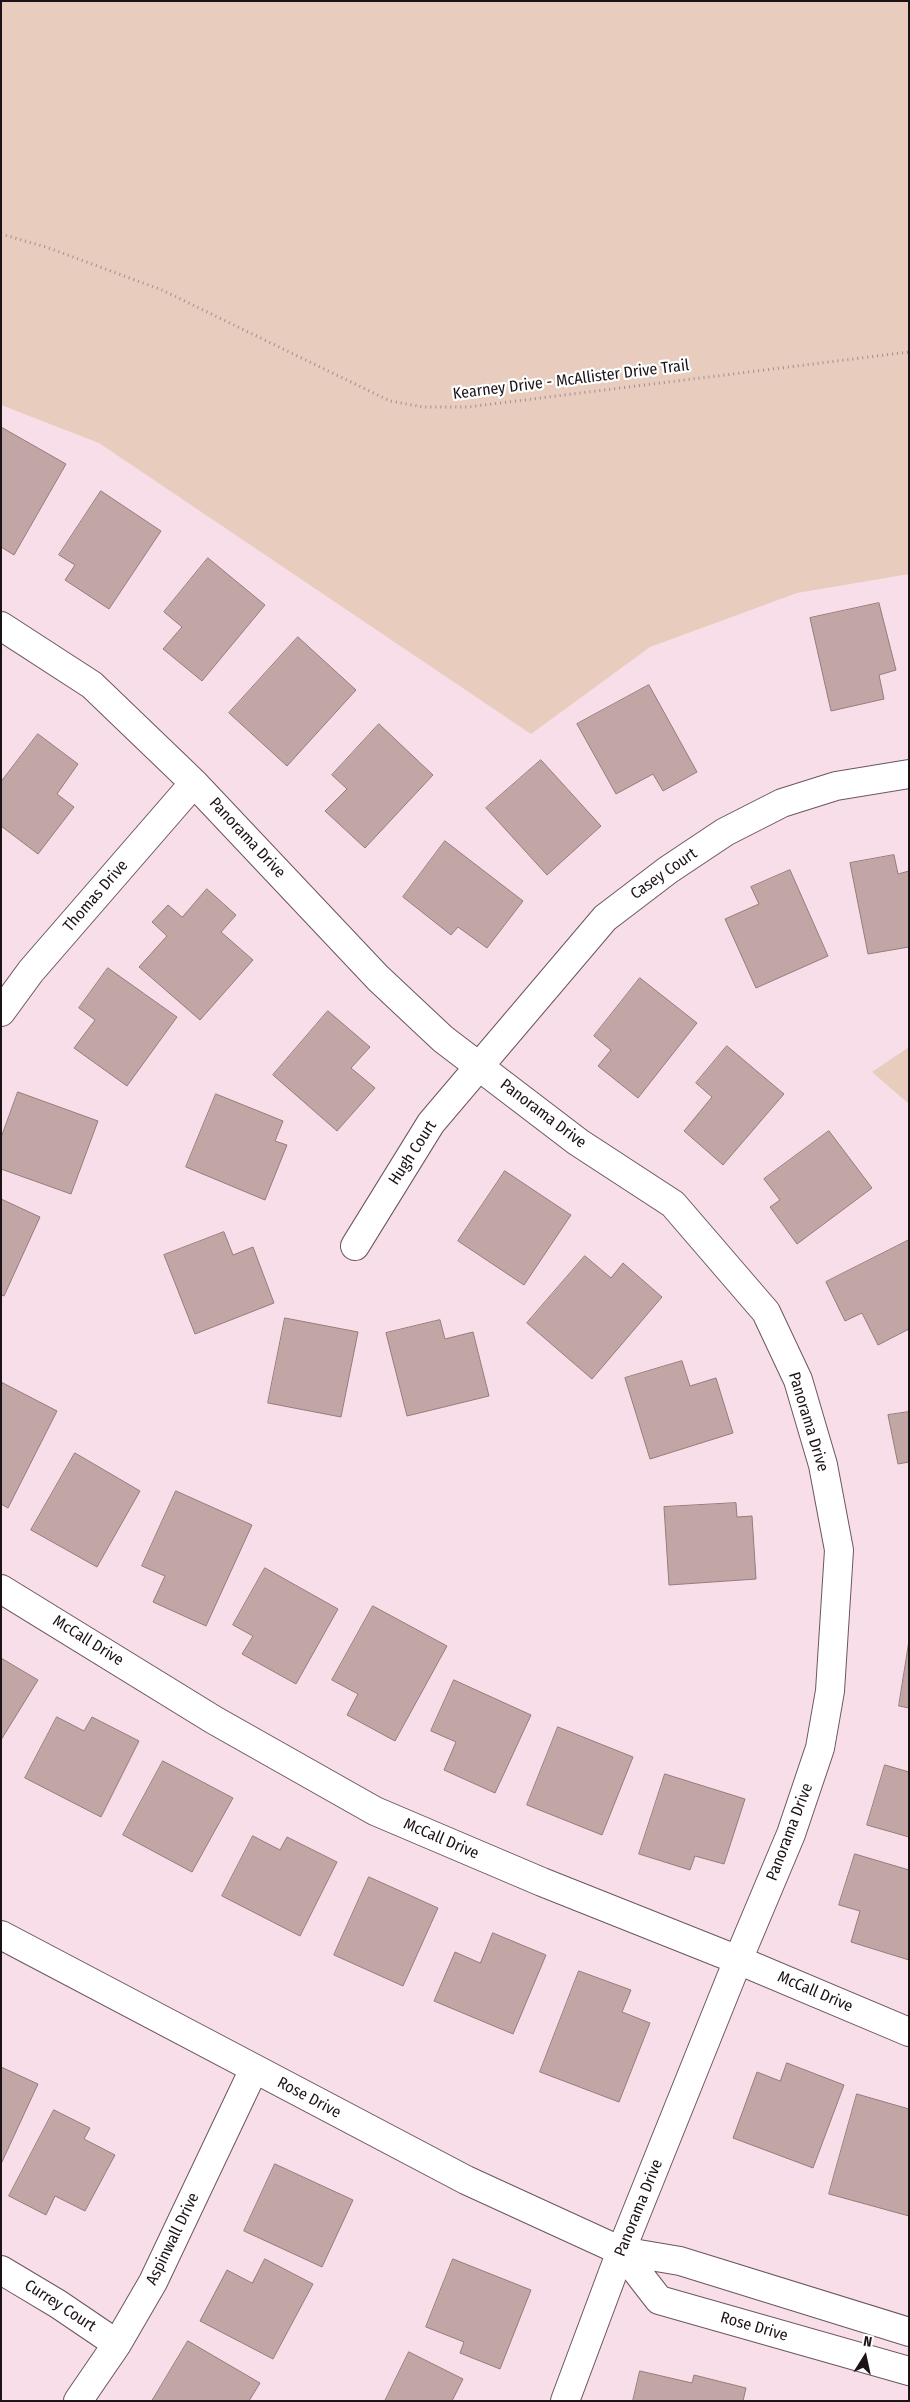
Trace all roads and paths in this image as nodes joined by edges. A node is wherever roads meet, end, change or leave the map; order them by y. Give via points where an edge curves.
1 (1, 234) edge
2 (909, 352) edge
3 (1, 626) edge
4 (909, 774) edge
5 (194, 782) junction
6 (1, 1012) edge
7 (479, 1066) junction
8 (355, 1246) dead end
9 (1, 1589) edge
10 (1, 1935) edge
11 (738, 1960) junction
12 (909, 2032) edge
13 (254, 2069) junction
14 (622, 2251) junction
15 (1, 2270) edge
16 (909, 2332) edge
17 (117, 2344) junction
18 (909, 2371) edge
19 (78, 2401) edge
20 (565, 2401) edge

1 - 2 path, Kearney Drive - McAllister Drive Trail via 46,247 162,290 390,401 423,407 468,406
3 - 5 street, Panorama Drive via 92,685
4 - 7 street, Casey Court via 836,786 782,803 725,832 668,870 605,918
5 - 6 street, Thomas Drive via 31,971
5 - 7 street, Panorama Drive via 378,978
7 - 8 street, Hugh Court via 431,1123
7 - 11 street, Panorama Drive via 578,1142 673,1204 766,1312 801,1390 823,1465 839,1550 830,1691 820,1748 797,1817
9 - 11 street, McCall Drive via 214,1720 375,1811
10 - 13 street, Rose Drive
11 - 12 street, McCall Drive
11 - 14 street, Panorama Drive
13 - 14 street, Rose Drive via 466,2180
13 - 17 street, Aspinwall Drive via 153,2282
14 - 16 street, Rose Drive via 680,2261
14 - 18 street, Rose Drive via 659,2300
14 - 20 street, Panorama Drive
15 - 17 street, Currey Court
17 - 19 street, Aspinwall Drive

